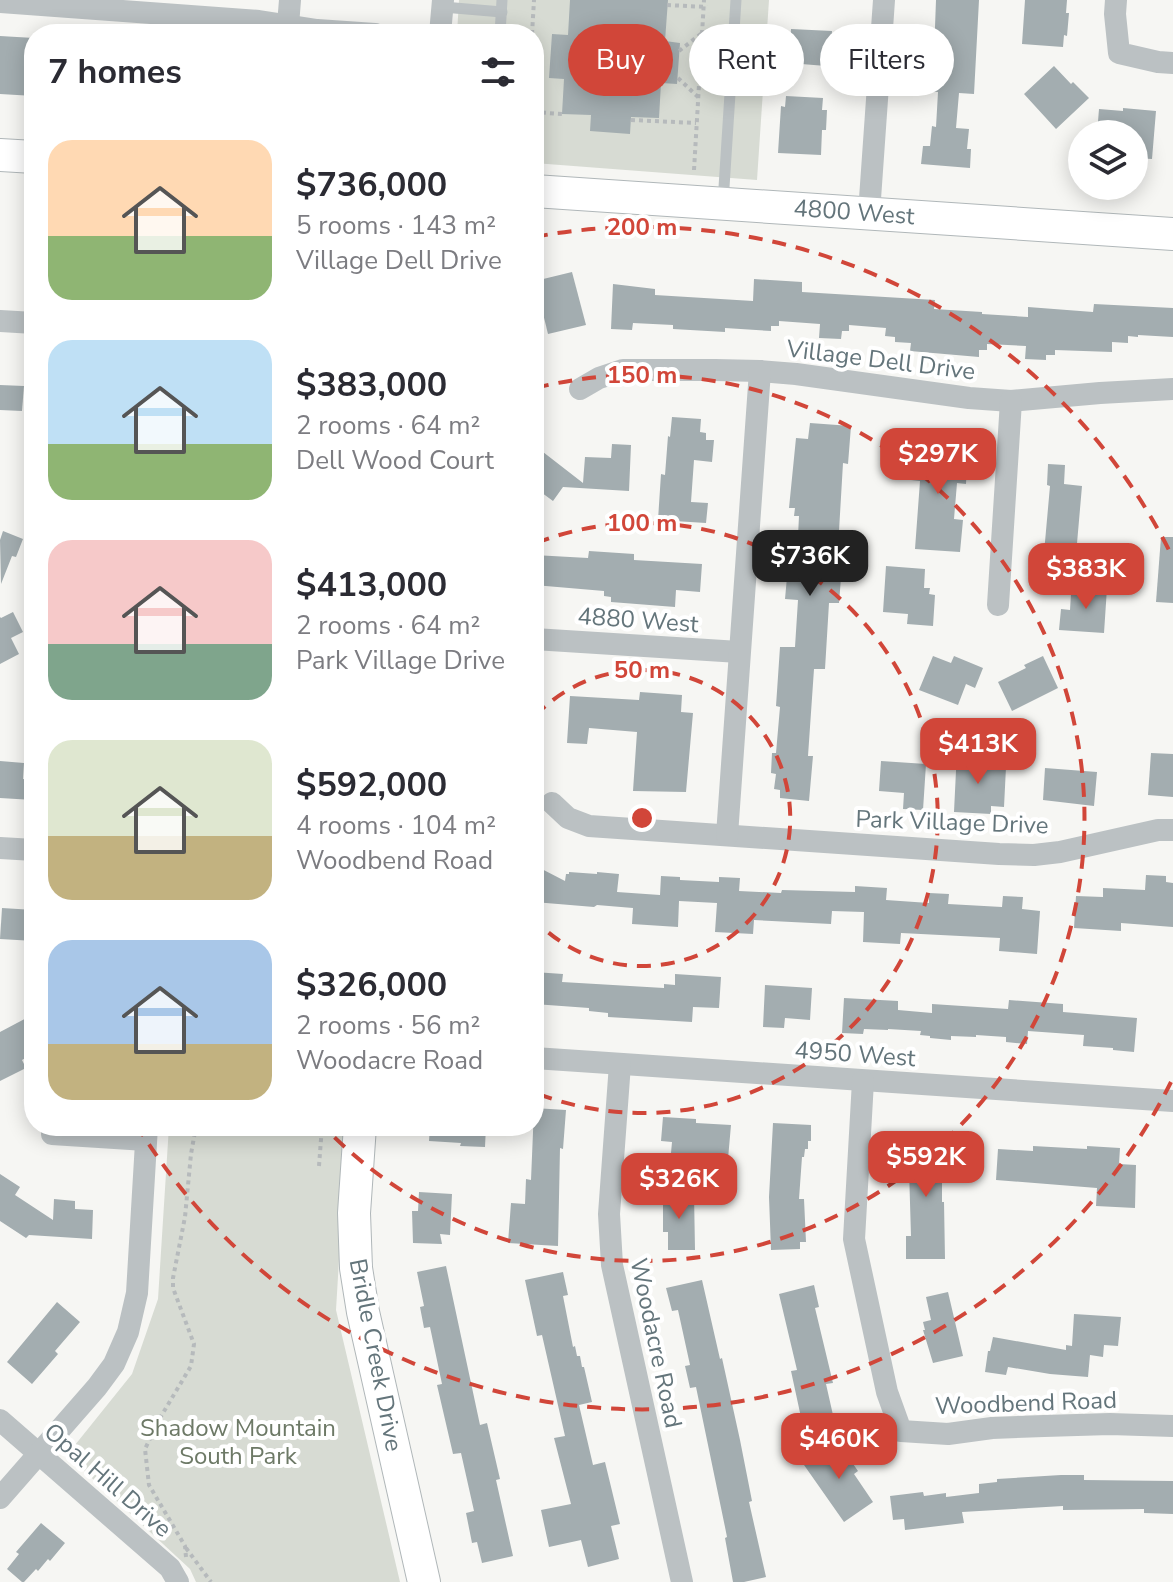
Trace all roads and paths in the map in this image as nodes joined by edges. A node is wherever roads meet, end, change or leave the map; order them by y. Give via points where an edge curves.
1 (290, 0) edge
2 (534, 0) edge
3 (704, 0) edge
4 (736, 0) edge
5 (884, 0) edge
6 (1116, 0) edge
7 (0, 2) edge
8 (443, 4) edge
9 (667, 5) dead end
10 (502, 6) edge
11 (705, 7) junction
12 (281, 24) edge
13 (288, 24) edge
14 (441, 24) edge
15 (533, 24) edge
16 (704, 24) edge
17 (689, 43) edge
18 (679, 51) dead end
19 (1173, 63) edge
20 (678, 78) dead end
21 (700, 96) edge
22 (700, 99) junction
23 (544, 113) edge
24 (562, 114) dead end
25 (631, 120) dead end
26 (698, 123) junction
27 (0, 155) edge
28 (24, 156) edge
29 (694, 170) dead end
30 (544, 192) edge
31 (723, 203) junction
32 (869, 213) junction
33 (1173, 234) edge
34 (0, 321) edge
35 (24, 322) edge
36 (760, 371) junction
37 (580, 389) dead end
38 (1173, 389) edge
39 (1011, 401) junction
40 (998, 605) dead end
41 (544, 640) edge
42 (739, 652) junction
43 (552, 803) dead end
44 (1173, 830) edge
45 (727, 835) junction
46 (0, 848) edge
47 (24, 849) edge
48 (544, 1059) edge
49 (620, 1064) junction
50 (863, 1081) junction
51 (1173, 1101) edge
52 (146, 1136) edge
53 (194, 1136) edge
54 (321, 1136) edge
55 (359, 1136) edge
56 (319, 1166) dead end
57 (173, 1278) junction
58 (164, 1280) dead end
59 (0, 1420) edge
60 (1173, 1426) edge
61 (39, 1453) junction
62 (0, 1498) edge
63 (185, 1546) junction
64 (183, 1573) edge
65 (211, 1582) edge
66 (424, 1582) edge
67 (682, 1582) edge

1 - 13 street
2 - 15 path
3 - 11 path
4 - 31 lane
5 - 32 street
6 - 19 street via 1119,53
7 - 12 street
8 - 10 lane
8 - 14 street
9 - 11 path
11 - 16 path
17 - 18 path
20 - 22 path
21 - 22 path
22 - 26 path
23 - 24 path
25 - 26 path
26 - 29 path
27 - 28 main road
30 - 31 main road, 4800 West
31 - 32 main road, 4800 West
32 - 33 main road, 4800 West
34 - 35 street
36 - 37 street via 623,370
36 - 39 street, Village Dell Drive
36 - 42 street, Village Dell Drive
38 - 39 street, Village Dell Drive
39 - 40 street
41 - 42 street, 4880 West
42 - 45 street, Village Dell Drive
43 - 45 street, Park Village Drive via 568,818 589,826
44 - 45 street, Park Village Drive via 1034,855
46 - 47 street
48 - 49 street, 4950 West
49 - 50 street, 4950 West
49 - 67 street, Woodacre Road via 609,1214 612,1265
50 - 51 street, 4950 West
50 - 60 street, Woodbend Road via 854,1239 887,1392 901,1431
52 - 61 street via 137,1293 128,1332 114,1364
53 - 57 path
54 - 56 path
55 - 66 main road, Bridle Creek Drive via 356,1268
57 - 58 path
57 - 63 path via 194,1344 191,1366 145,1449 149,1485
59 - 61 street, Opal Hill Drive
61 - 62 street
61 - 64 street, Opal Hill Drive via 170,1568
63 - 64 path
63 - 65 path

